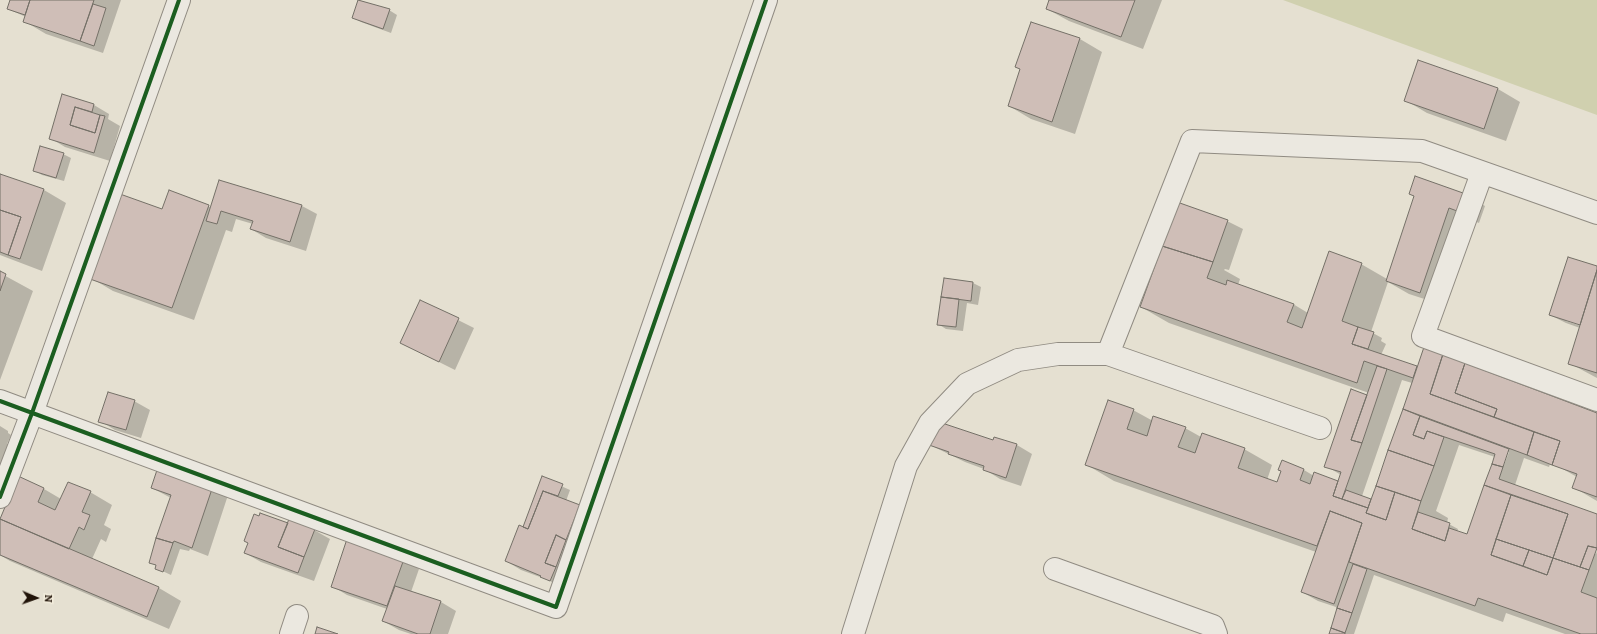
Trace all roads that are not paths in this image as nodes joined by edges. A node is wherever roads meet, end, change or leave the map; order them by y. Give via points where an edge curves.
1 (179, 0) edge
2 (766, 0) edge
3 (1482, 173) junction
4 (1597, 213) edge
5 (1108, 354) junction
6 (1597, 400) edge
7 (0, 401) edge
8 (32, 413) junction
9 (1320, 428) dead end
10 (0, 498) edge
11 (1056, 569) dead end
12 (853, 634) edge
13 (1216, 634) edge

1 - 8 street
2 - 8 street via 556,607
3 - 4 street
3 - 5 street via 1422,151 1192,141
3 - 6 street via 1423,336
5 - 9 street
5 - 12 street via 1058,354 1018,360 968,384 930,423 906,466
7 - 8 street
8 - 10 street
11 - 13 street via 1213,626

